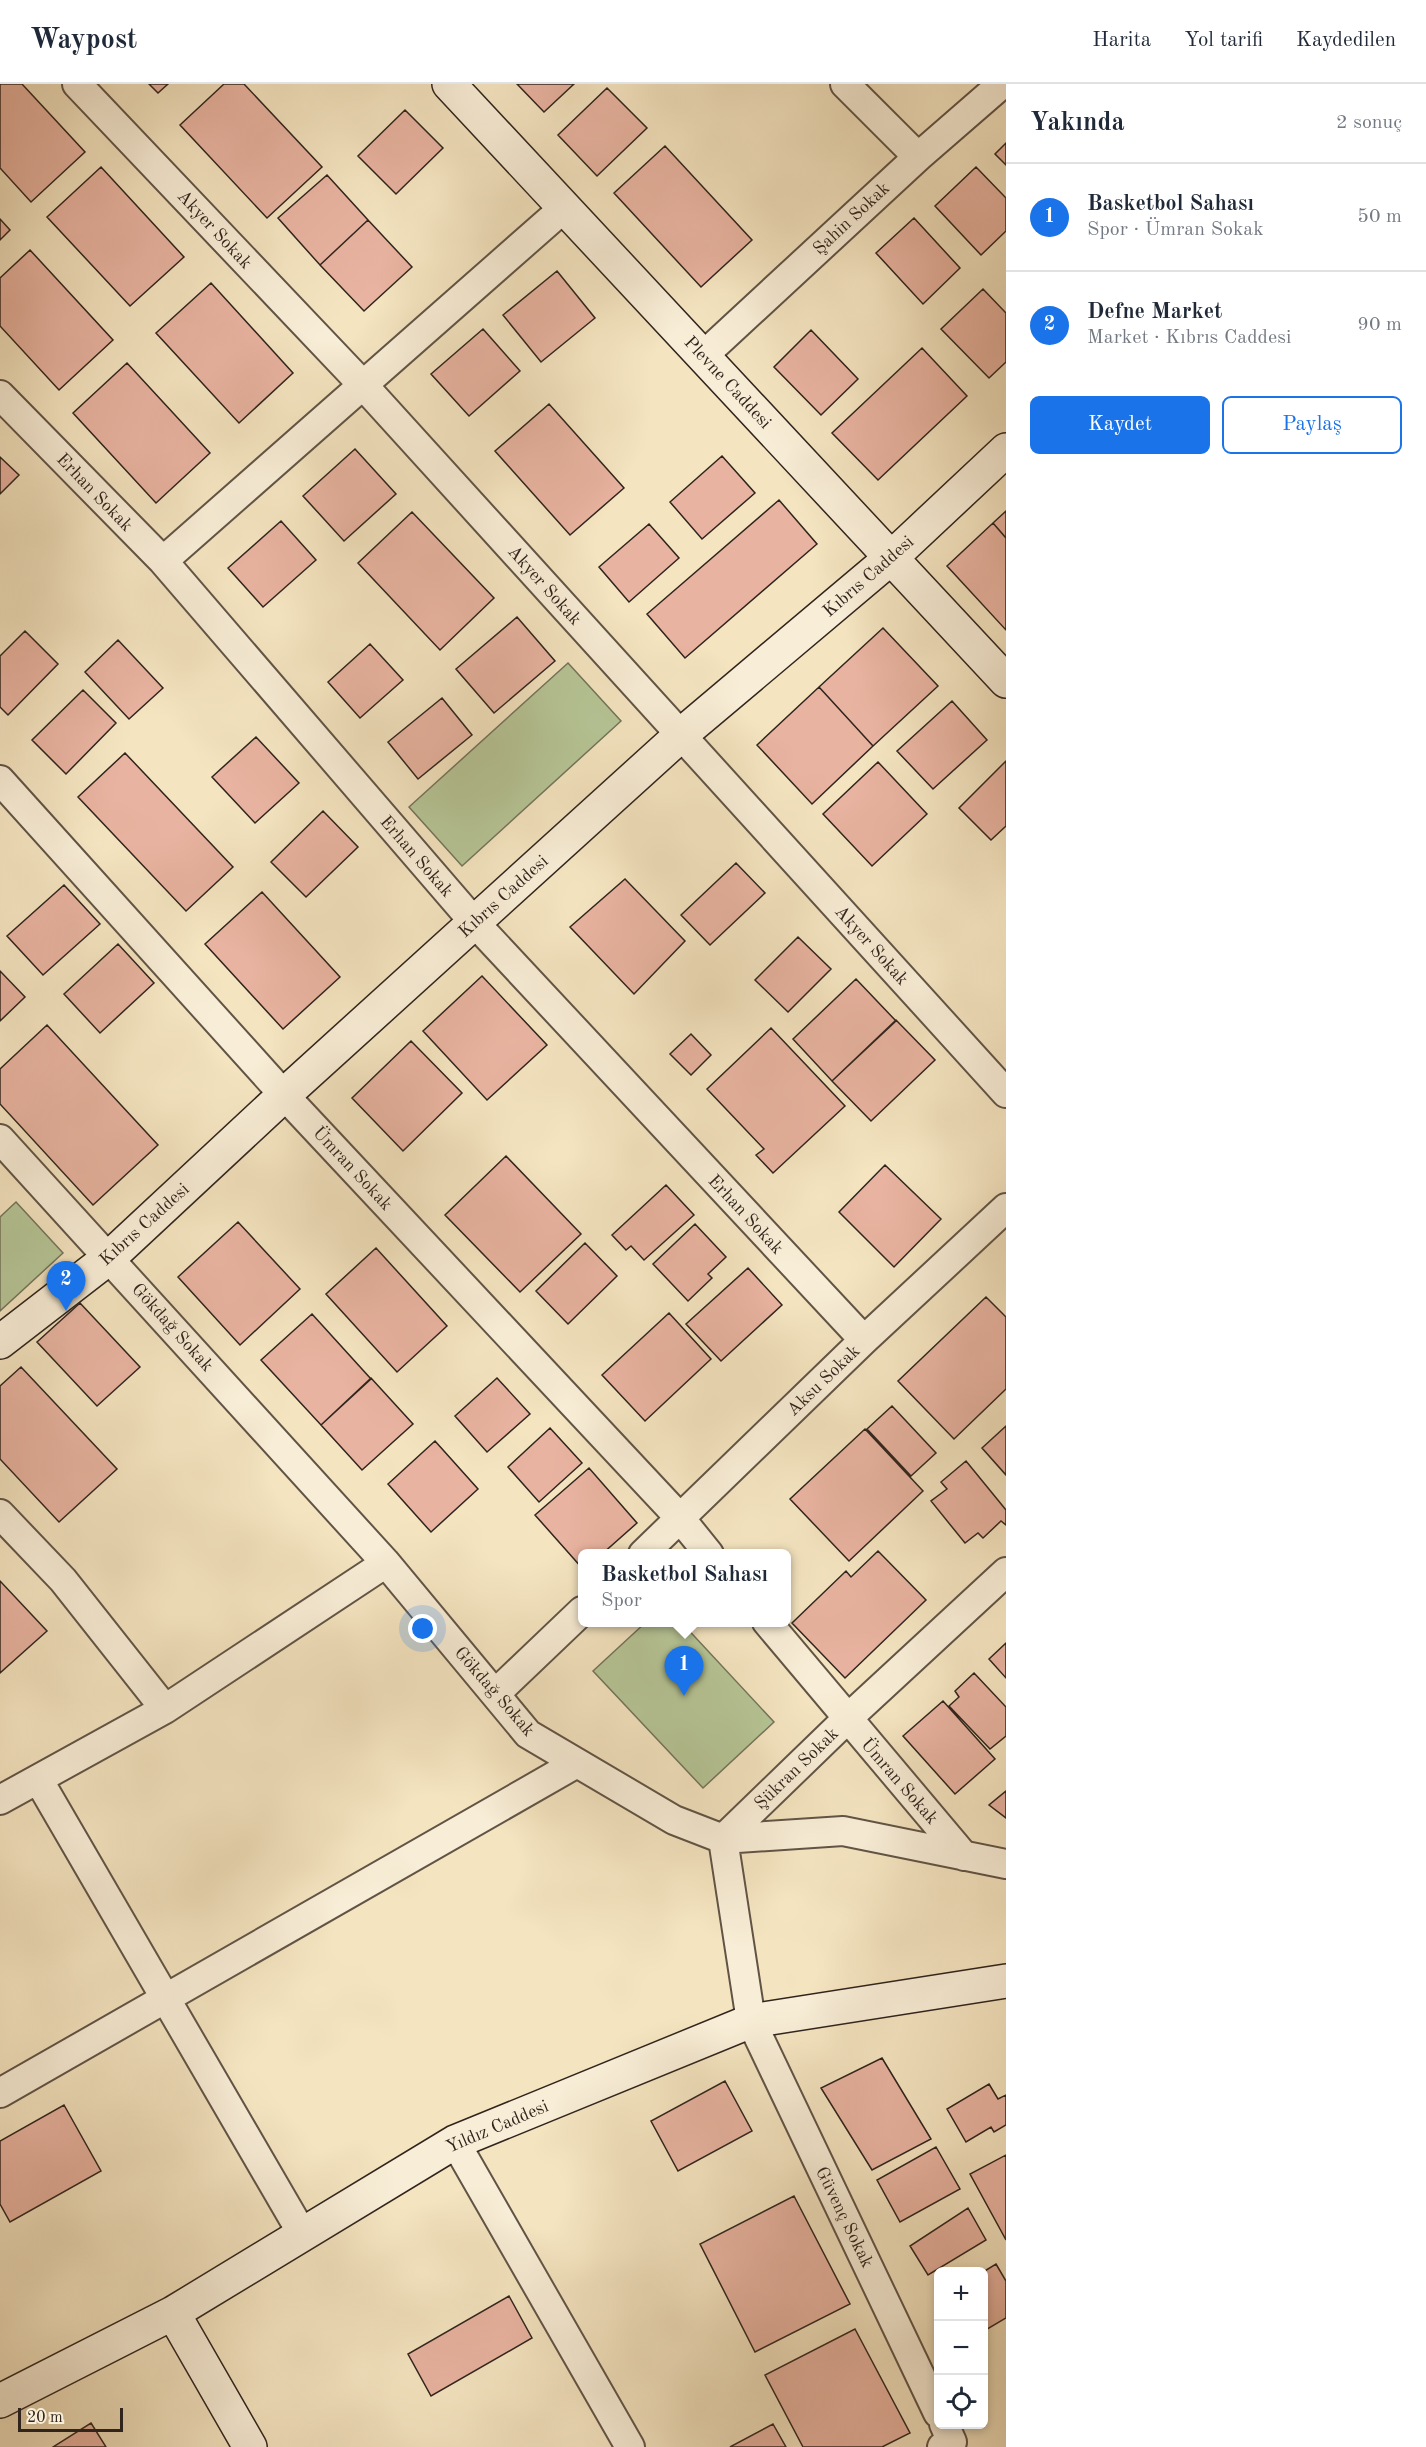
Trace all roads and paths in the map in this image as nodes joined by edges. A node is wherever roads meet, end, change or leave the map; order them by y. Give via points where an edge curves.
1 (77, 84) edge
2 (449, 84) edge
3 (845, 84) edge
4 (1002, 84) edge
5 (918, 157) junction
6 (565, 207) junction
7 (703, 356) junction
8 (363, 385) junction
9 (0, 395) edge
10 (1006, 450) edge
11 (892, 557) junction
12 (163, 561) junction
13 (1006, 681) edge
14 (682, 734) junction
15 (0, 780) edge
16 (474, 922) junction
17 (1006, 1093) edge
18 (284, 1095) junction
19 (0, 1138) edge
20 (1006, 1208) edge
21 (110, 1257) junction
22 (864, 1340) junction
23 (0, 1342) edge
24 (0, 1514) edge
25 (680, 1518) junction
26 (648, 1549) edge
27 (705, 1549) edge
28 (386, 1563) junction
29 (1006, 1572) edge
30 (578, 1615) edge
31 (770, 1627) edge
32 (495, 1694) junction
33 (165, 1709) junction
34 (847, 1719) junction
35 (577, 1762) junction
36 (38, 1779) junction
37 (0, 1800) edge
38 (723, 1839) junction
39 (964, 1856) junction
40 (1006, 1864) edge
41 (1006, 1981) edge
42 (165, 1998) junction
43 (751, 2021) junction
44 (0, 2093) edge
45 (455, 2142) junction
46 (303, 2235) junction
47 (173, 2313) junction
48 (0, 2401) edge
49 (934, 2403) edge
50 (250, 2447) edge
51 (630, 2447) edge

1 - 8 street, Akyer Sokak
2 - 6 street, Plevne Caddesi
3 - 5 street
4 - 5 street, Şahin Sokak
5 - 7 street, Şahin Sokak
6 - 7 street, Plevne Caddesi
6 - 8 street
7 - 11 street, Plevne Caddesi
8 - 12 street
8 - 14 street, Akyer Sokak
9 - 12 street, Erhan Sokak
10 - 11 street, Kıbrıs Caddesi
11 - 13 street, Plevne Caddesi
11 - 14 street, Kıbrıs Caddesi
12 - 16 street, Erhan Sokak
14 - 16 street, Kıbrıs Caddesi
14 - 17 street, Akyer Sokak
15 - 18 street, Ümran Sokak
16 - 18 street, Kıbrıs Caddesi
16 - 22 street, Erhan Sokak
18 - 21 street, Kıbrıs Caddesi
18 - 25 street, Ümran Sokak
19 - 21 street, Gökdağ Sokak
20 - 22 street, Aksu Sokak
21 - 23 street, Kıbrıs Caddesi
21 - 28 street, Gökdağ Sokak
22 - 25 street, Aksu Sokak
24 - 33 street via 63,1580
25 - 26 street, Aksu Sokak
25 - 27 street, Ümran Sokak
28 - 32 street, Gökdağ Sokak
28 - 33 street
29 - 34 street, Şükran Sokak
30 - 32 street
31 - 34 street, Ümran Sokak
32 - 35 street, Gökdağ Sokak via 528,1734
33 - 36 street
34 - 38 street, Şükran Sokak
34 - 39 street, Ümran Sokak
35 - 38 street, Gökdağ Sokak via 674,1820
35 - 42 street
36 - 37 street
36 - 42 street
38 - 39 street, Gökdağ Sokak via 843,1831
38 - 43 street
39 - 40 street, Gökdağ Sokak
41 - 43 street, Yıldız Caddesi
42 - 44 street
42 - 46 street
43 - 45 street, Yıldız Caddesi
43 - 49 street, Güvenç Sokak
45 - 46 street, Yıldız Caddesi
45 - 51 street
46 - 47 street, Yıldız Caddesi
47 - 48 street, Yıldız Caddesi
47 - 50 street

